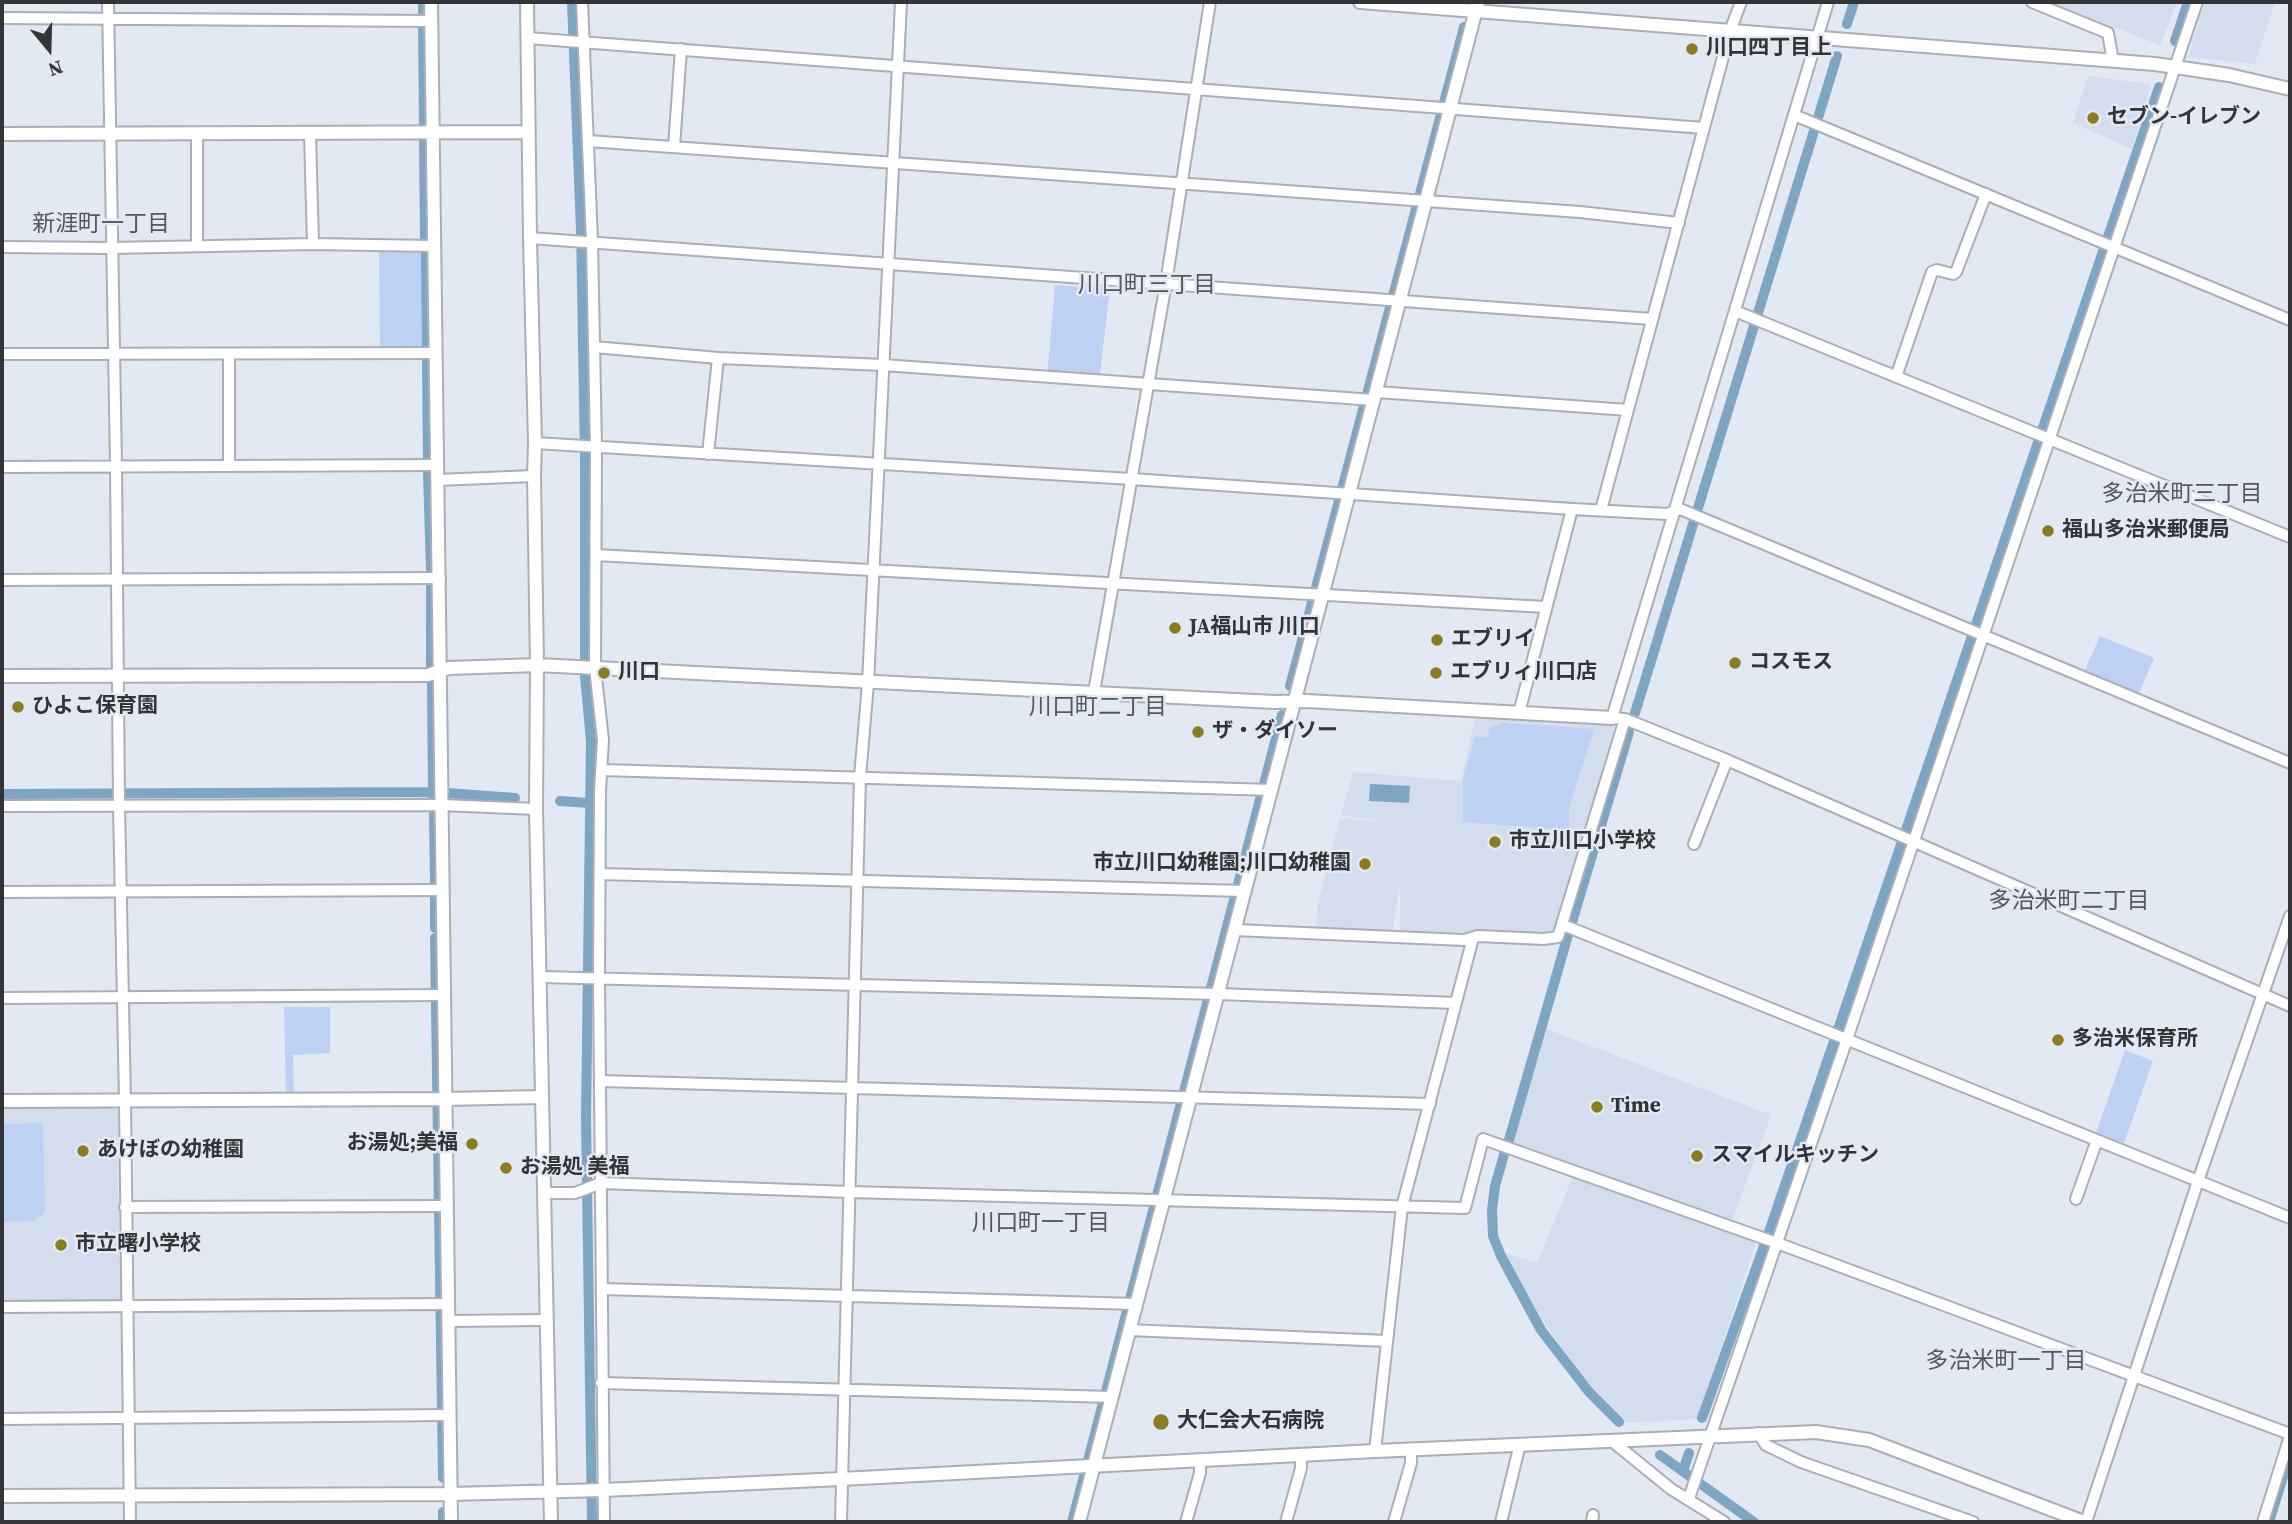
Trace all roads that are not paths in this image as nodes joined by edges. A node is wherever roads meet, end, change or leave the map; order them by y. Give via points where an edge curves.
1 (108, 2) edge
2 (431, 2) edge
3 (527, 2) edge
4 (582, 2) edge
5 (901, 2) edge
6 (1210, 2) edge
7 (1360, 2) edge
8 (1741, 2) edge
9 (1828, 2) edge
10 (2032, 2) edge
11 (2197, 2) edge
12 (1477, 6) edge
13 (108, 17) junction
14 (2, 18) edge
15 (432, 21) junction
16 (1730, 31) junction
17 (528, 38) junction
18 (1817, 39) junction
19 (583, 43) junction
20 (681, 49) junction
21 (2113, 61) junction
22 (897, 67) junction
23 (2176, 67) junction
24 (1196, 89) junction
25 (2290, 89) edge
26 (1450, 110) junction
27 (1794, 115) junction
28 (1704, 128) junction
29 (529, 132) junction
30 (110, 133) junction
31 (197, 133) junction
32 (2, 134) edge
33 (310, 134) junction
34 (433, 134) junction
35 (588, 141) junction
36 (674, 147) junction
37 (892, 163) junction
38 (1180, 183) junction
39 (1986, 194) junction
40 (1427, 200) junction
41 (1679, 223) junction
42 (530, 238) junction
43 (592, 241) junction
44 (313, 244) junction
45 (2108, 245) junction
46 (197, 246) junction
47 (433, 246) junction
48 (2, 247) edge
49 (111, 248) junction
50 (888, 262) junction
51 (1166, 283) junction
52 (1400, 301) junction
53 (1735, 311) junction
54 (1652, 319) junction
55 (2290, 320) edge
56 (594, 347) junction
57 (2, 354) edge
58 (229, 354) junction
59 (434, 354) junction
60 (113, 355) junction
61 (718, 358) junction
62 (883, 365) junction
63 (1896, 377) junction
64 (1149, 383) junction
65 (1375, 396) junction
66 (1628, 410) junction
67 (2043, 436) junction
68 (536, 443) junction
69 (596, 446) junction
70 (708, 454) junction
71 (878, 464) junction
72 (116, 465) junction
73 (437, 465) junction
74 (229, 466) junction
75 (2, 467) edge
76 (534, 476) junction
77 (1131, 479) junction
78 (437, 480) junction
79 (1350, 493) junction
80 (1572, 509) junction
81 (1601, 510) junction
82 (1674, 511) junction
83 (2290, 537) edge
84 (596, 555) junction
85 (873, 571) junction
86 (440, 578) junction
87 (2, 580) edge
88 (118, 580) junction
89 (1114, 584) junction
90 (1323, 596) junction
91 (1546, 607) junction
92 (1977, 632) junction
93 (537, 665) junction
94 (585, 667) junction
95 (440, 670) junction
96 (118, 675) junction
97 (2, 676) edge
98 (868, 682) junction
99 (1094, 692) junction
100 (1295, 701) junction
101 (1519, 713) junction
102 (1619, 718) junction
103 (1727, 760) junction
104 (2290, 763) edge
105 (602, 770) junction
106 (860, 777) junction
107 (1272, 790) junction
108 (119, 797) junction
109 (441, 797) junction
110 (2, 806) edge
111 (536, 810) junction
112 (1907, 838) junction
113 (1694, 844) dead end
114 (600, 874) junction
115 (858, 881) junction
116 (442, 890) junction
117 (121, 891) junction
118 (1244, 891) junction
119 (2, 892) edge
120 (2290, 916) edge
121 (1563, 926) junction
122 (1235, 930) junction
123 (1473, 938) junction
124 (541, 977) junction
125 (599, 977) junction
126 (855, 984) junction
127 (1218, 994) junction
128 (2263, 994) junction
129 (443, 995) junction
130 (2, 998) edge
131 (122, 998) junction
132 (1456, 1003) junction
133 (2290, 1006) edge
134 (1840, 1037) junction
135 (601, 1082) junction
136 (852, 1089) junction
137 (542, 1097) junction
138 (1191, 1098) junction
139 (444, 1099) junction
140 (2, 1101) edge
141 (125, 1101) junction
142 (1430, 1104) junction
143 (2097, 1140) junction
144 (2198, 1181) junction
145 (601, 1183) junction
146 (849, 1192) junction
147 (545, 1193) junction
148 (2076, 1199) dead end
149 (1164, 1201) junction
150 (447, 1206) junction
151 (125, 1207) junction
152 (1402, 1207) junction
153 (2290, 1218) edge
154 (1770, 1241) junction
155 (602, 1289) junction
156 (846, 1295) junction
157 (448, 1304) junction
158 (1136, 1304) junction
159 (126, 1306) junction
160 (2, 1307) edge
161 (546, 1320) junction
162 (448, 1321) junction
163 (1129, 1330) junction
164 (1387, 1341) junction
165 (2134, 1376) junction
166 (601, 1383) junction
167 (844, 1390) junction
168 (1112, 1397) junction
169 (450, 1415) junction
170 (128, 1418) junction
171 (2, 1419) edge
172 (1758, 1433) junction
173 (1711, 1434) junction
174 (2290, 1435) edge
175 (1612, 1441) junction
176 (1520, 1444) junction
177 (1411, 1449) junction
178 (1375, 1451) junction
179 (1301, 1455) junction
180 (1200, 1461) junction
181 (1095, 1465) junction
182 (842, 1479) junction
183 (602, 1490) junction
184 (551, 1491) junction
185 (451, 1494) junction
186 (2, 1496) edge
187 (129, 1496) junction
188 (1689, 1499) junction
189 (1717, 1520) edge
190 (130, 1522) edge
191 (451, 1522) edge
192 (551, 1522) edge
193 (604, 1522) edge
194 (841, 1522) edge
195 (1079, 1522) edge
196 (1186, 1522) edge
197 (1286, 1522) edge
198 (1394, 1522) edge
199 (1501, 1522) edge
200 (1973, 1522) edge
201 (2085, 1522) edge
202 (2263, 1522) edge

1 - 13 street
2 - 15 street
3 - 17 street
4 - 19 street
5 - 22 street
6 - 24 street
7 - 12 street
8 - 16 street
9 - 18 street
10 - 21 street via 2108,33
11 - 23 street
12 - 16 street
12 - 26 street
13 - 14 street
13 - 15 street
13 - 30 street
15 - 34 street
16 - 18 street
16 - 28 street
17 - 19 street
17 - 29 street
18 - 21 street
18 - 27 street
19 - 20 street
19 - 35 street
20 - 22 street
20 - 36 street
21 - 23 street
22 - 24 street
22 - 37 street
23 - 25 street
23 - 45 street
24 - 26 street
24 - 38 street
26 - 28 street
26 - 40 street
27 - 39 street
27 - 53 street
28 - 41 street
29 - 34 street
29 - 42 street
30 - 31 street
30 - 32 street
30 - 49 street
31 - 33 street
31 - 46 street
33 - 34 street
33 - 44 street
34 - 47 street
35 - 36 street
35 - 43 street
36 - 37 street
37 - 38 street
37 - 50 street
38 - 40 street
38 - 51 street
39 - 45 street
39 - 63 street via 1956,272 1932,272
40 - 41 street
40 - 52 street
41 - 54 street
42 - 43 street
42 - 68 street
43 - 50 street
43 - 56 street
44 - 46 street
44 - 47 street
45 - 55 street
45 - 67 street
46 - 49 street
47 - 59 street
48 - 49 street
49 - 60 street
50 - 51 street
50 - 62 street
51 - 52 street
51 - 64 street
52 - 54 street
52 - 65 street
53 - 63 street
53 - 82 street
54 - 66 street
56 - 61 street
56 - 69 street
57 - 60 street
58 - 59 street
58 - 60 street
58 - 74 street
59 - 73 street
60 - 72 street
61 - 62 street
61 - 70 street
62 - 64 street
62 - 71 street
63 - 67 street
64 - 65 street
64 - 77 street
65 - 66 street
65 - 79 street
66 - 81 street
67 - 83 street
67 - 92 street
68 - 69 street
68 - 76 street
69 - 70 street
69 - 84 street
70 - 71 street
71 - 77 street
71 - 85 street
72 - 74 street
72 - 75 street
72 - 88 street
73 - 74 street
73 - 78 street
76 - 78 street
76 - 93 street
77 - 79 street
77 - 89 street
78 - 86 street
79 - 80 street
79 - 90 street
80 - 81 street
80 - 91 street
81 - 82 street
82 - 92 street via 1696,514
82 - 102 street
84 - 85 street
84 - 94 street
85 - 89 street
85 - 98 street
86 - 88 street
86 - 95 street
87 - 88 street
88 - 96 street
89 - 90 street
89 - 99 street
90 - 91 street
90 - 100 street
91 - 101 street
92 - 104 street
92 - 112 street
93 - 94 street
93 - 95 street
93 - 111 street
94 - 98 street
94 - 105 street via 603,740
95 - 96 street via 428,675
95 - 109 street
96 - 97 street
96 - 108 street
98 - 99 street
98 - 106 street
99 - 100 street
100 - 101 street
100 - 107 street
101 - 102 street
102 - 103 street
102 - 121 street
103 - 112 street
103 - 113 street
105 - 106 street
105 - 114 street
106 - 107 street
106 - 115 street
107 - 118 street
108 - 109 street
108 - 110 street
108 - 117 street
109 - 111 street
109 - 116 street
111 - 124 street
112 - 128 street
112 - 134 street
114 - 115 street
114 - 125 street
115 - 118 street
115 - 126 street
116 - 117 street
116 - 129 street
117 - 119 street
117 - 131 street
118 - 122 street
120 - 128 street
121 - 123 street via 1555,939
121 - 134 street
122 - 123 street
122 - 127 street
123 - 132 street
124 - 125 street
124 - 137 street
125 - 126 street
125 - 135 street
126 - 127 street
126 - 136 street
127 - 132 street
127 - 138 street
128 - 133 street
128 - 144 street
129 - 131 street
129 - 139 street
130 - 131 street
131 - 141 street
132 - 142 street
134 - 143 street
134 - 154 street
135 - 136 street
135 - 145 street
136 - 138 street
136 - 146 street
137 - 139 street
137 - 147 street
138 - 142 street
138 - 149 street
139 - 141 street
139 - 150 street
140 - 141 street
141 - 151 street
142 - 152 street
143 - 144 street
143 - 148 street
144 - 153 street
144 - 165 street
145 - 146 street
145 - 147 street via 575,1194
145 - 155 street
146 - 149 street
146 - 156 street
147 - 161 street
149 - 152 street
149 - 158 street
150 - 151 street
150 - 157 street
151 - 159 street
152 - 154 street via 1465,1208 1483,1139
152 - 164 street
154 - 165 street
154 - 173 street
155 - 156 street
155 - 166 street
156 - 158 street
156 - 167 street
157 - 159 street
157 - 162 street
158 - 163 street
159 - 160 street
159 - 170 street
161 - 162 street
161 - 184 street
162 - 169 street
163 - 164 street
163 - 168 street
164 - 178 street
165 - 174 street
165 - 201 street
166 - 167 street
166 - 183 street
167 - 168 street
167 - 182 street
168 - 181 street
169 - 170 street
169 - 185 street
170 - 171 street
170 - 187 street
172 - 173 street
172 - 200 street via 1766,1445 1801,1462
172 - 201 street via 1816,1432 1869,1440
173 - 175 street
173 - 188 street
174 - 202 street
175 - 176 street
175 - 188 street
176 - 177 street
176 - 199 street
177 - 178 street
177 - 198 street
178 - 179 street
179 - 180 street
179 - 197 street
180 - 181 street
180 - 196 street
181 - 182 street
181 - 195 street
182 - 183 street
182 - 194 street
183 - 184 street
183 - 193 street
184 - 185 street
184 - 192 street
185 - 187 street
185 - 191 street
186 - 187 street
187 - 190 street
188 - 189 street

